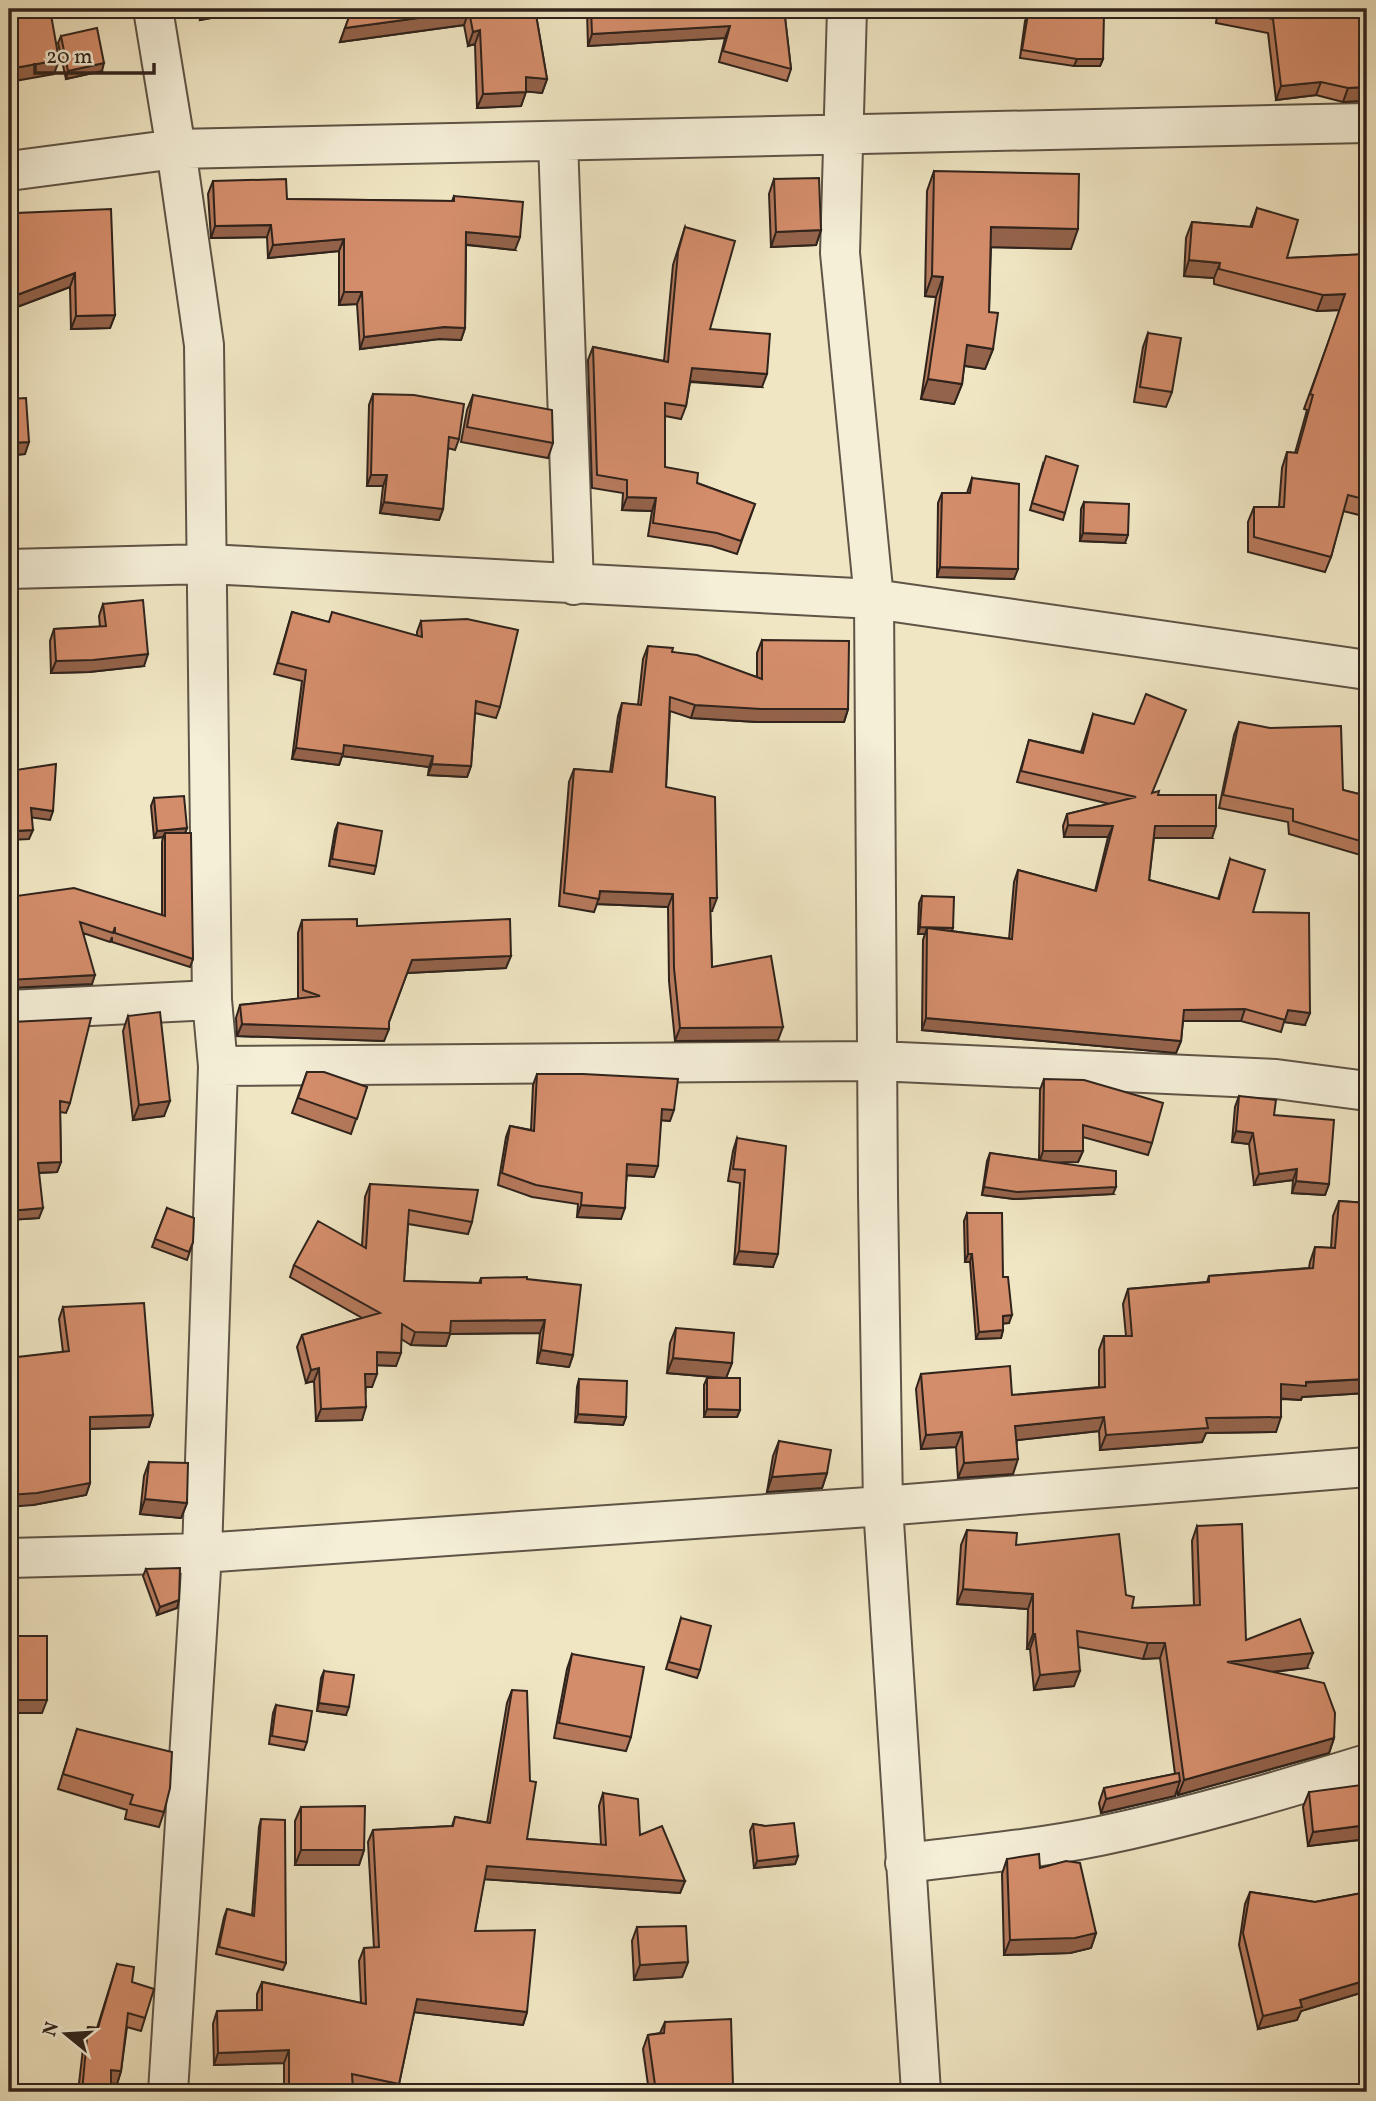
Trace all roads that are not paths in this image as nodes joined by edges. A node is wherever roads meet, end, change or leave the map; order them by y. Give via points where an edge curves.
1 (153, 9) edge
2 (847, 9) edge
3 (1367, 123) edge
4 (844, 135) junction
5 (558, 141) junction
6 (176, 149) junction
7 (9, 171) edge
8 (208, 564) junction
9 (9, 569) edge
10 (574, 585) junction
11 (874, 599) junction
12 (1367, 670) edge
13 (212, 1000) junction
14 (9, 1010) edge
15 (877, 1060) junction
16 (218, 1066) junction
17 (1367, 1091) edge
18 (1367, 1466) edge
19 (883, 1506) junction
20 (202, 1553) junction
21 (9, 1558) edge
22 (1367, 1764) edge
23 (905, 1863) junction
24 (168, 2092) edge
25 (921, 2092) edge

1 - 6 street
2 - 4 street
3 - 4 street
4 - 5 street
4 - 11 street via 840,253
5 - 6 street
5 - 10 street
6 - 7 street
6 - 8 street via 204,345
8 - 9 street
8 - 10 street
8 - 13 street
10 - 11 street
11 - 12 street
11 - 15 street
13 - 14 street
13 - 16 street
15 - 16 street
15 - 17 street via 1276,1079
15 - 19 street
16 - 20 street
18 - 19 street
19 - 20 street
19 - 23 street
20 - 21 street
20 - 24 street
22 - 23 street via 1259,1798 1099,1836
23 - 25 street

